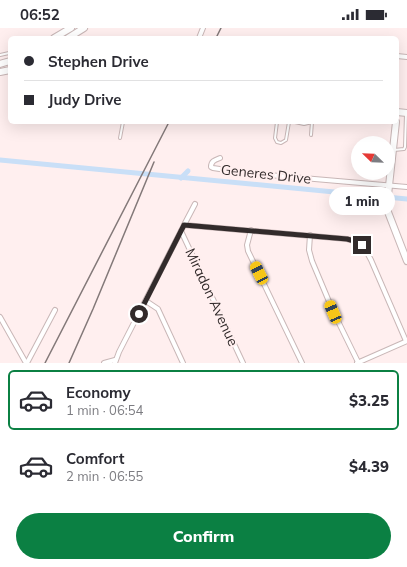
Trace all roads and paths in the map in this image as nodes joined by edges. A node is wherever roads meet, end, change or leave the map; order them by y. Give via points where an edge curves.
1 (71, 28) edge
2 (84, 28) edge
3 (57, 36) edge
4 (71, 36) edge
5 (407, 113) edge
6 (123, 124) edge
7 (277, 124) edge
8 (289, 124) edge
9 (312, 124) edge
10 (396, 124) edge
11 (311, 135) dead end
12 (394, 136) edge
13 (120, 138) dead end
14 (395, 150) edge
15 (220, 158) dead end
16 (390, 180) edge
17 (407, 187) edge
18 (389, 188) junction
19 (195, 204) dead end
20 (184, 225) junction
21 (251, 230) junction
22 (181, 231) junction
23 (310, 235) junction
24 (407, 261) edge
25 (146, 301) junction
26 (55, 310) dead end
27 (0, 317) edge
28 (406, 341) edge
29 (115, 362) edge
30 (27, 363) edge
31 (104, 363) edge
32 (183, 363) edge
33 (243, 363) edge
34 (302, 363) edge
35 (357, 363) edge

1 - 3 street
2 - 4 street
5 - 14 lane via 405,147
6 - 13 lane
7 - 8 lane via 275,138 277,142 282,143 286,140
9 - 11 lane
10 - 12 street
15 - 18 street, Generes Drive via 214,160 211,167
16 - 18 street
17 - 18 street, Generes Drive
18 - 24 street via 388,212
19 - 20 street
20 - 21 street
20 - 22 street
21 - 23 street
21 - 34 street via 248,251
22 - 25 street
22 - 33 street, Miradon Avenue
23 - 28 street via 347,239 362,245
23 - 35 street via 309,250 312,261
25 - 29 street
25 - 32 street via 158,309
26 - 30 street
27 - 30 street
28 - 35 street
29 - 31 street

